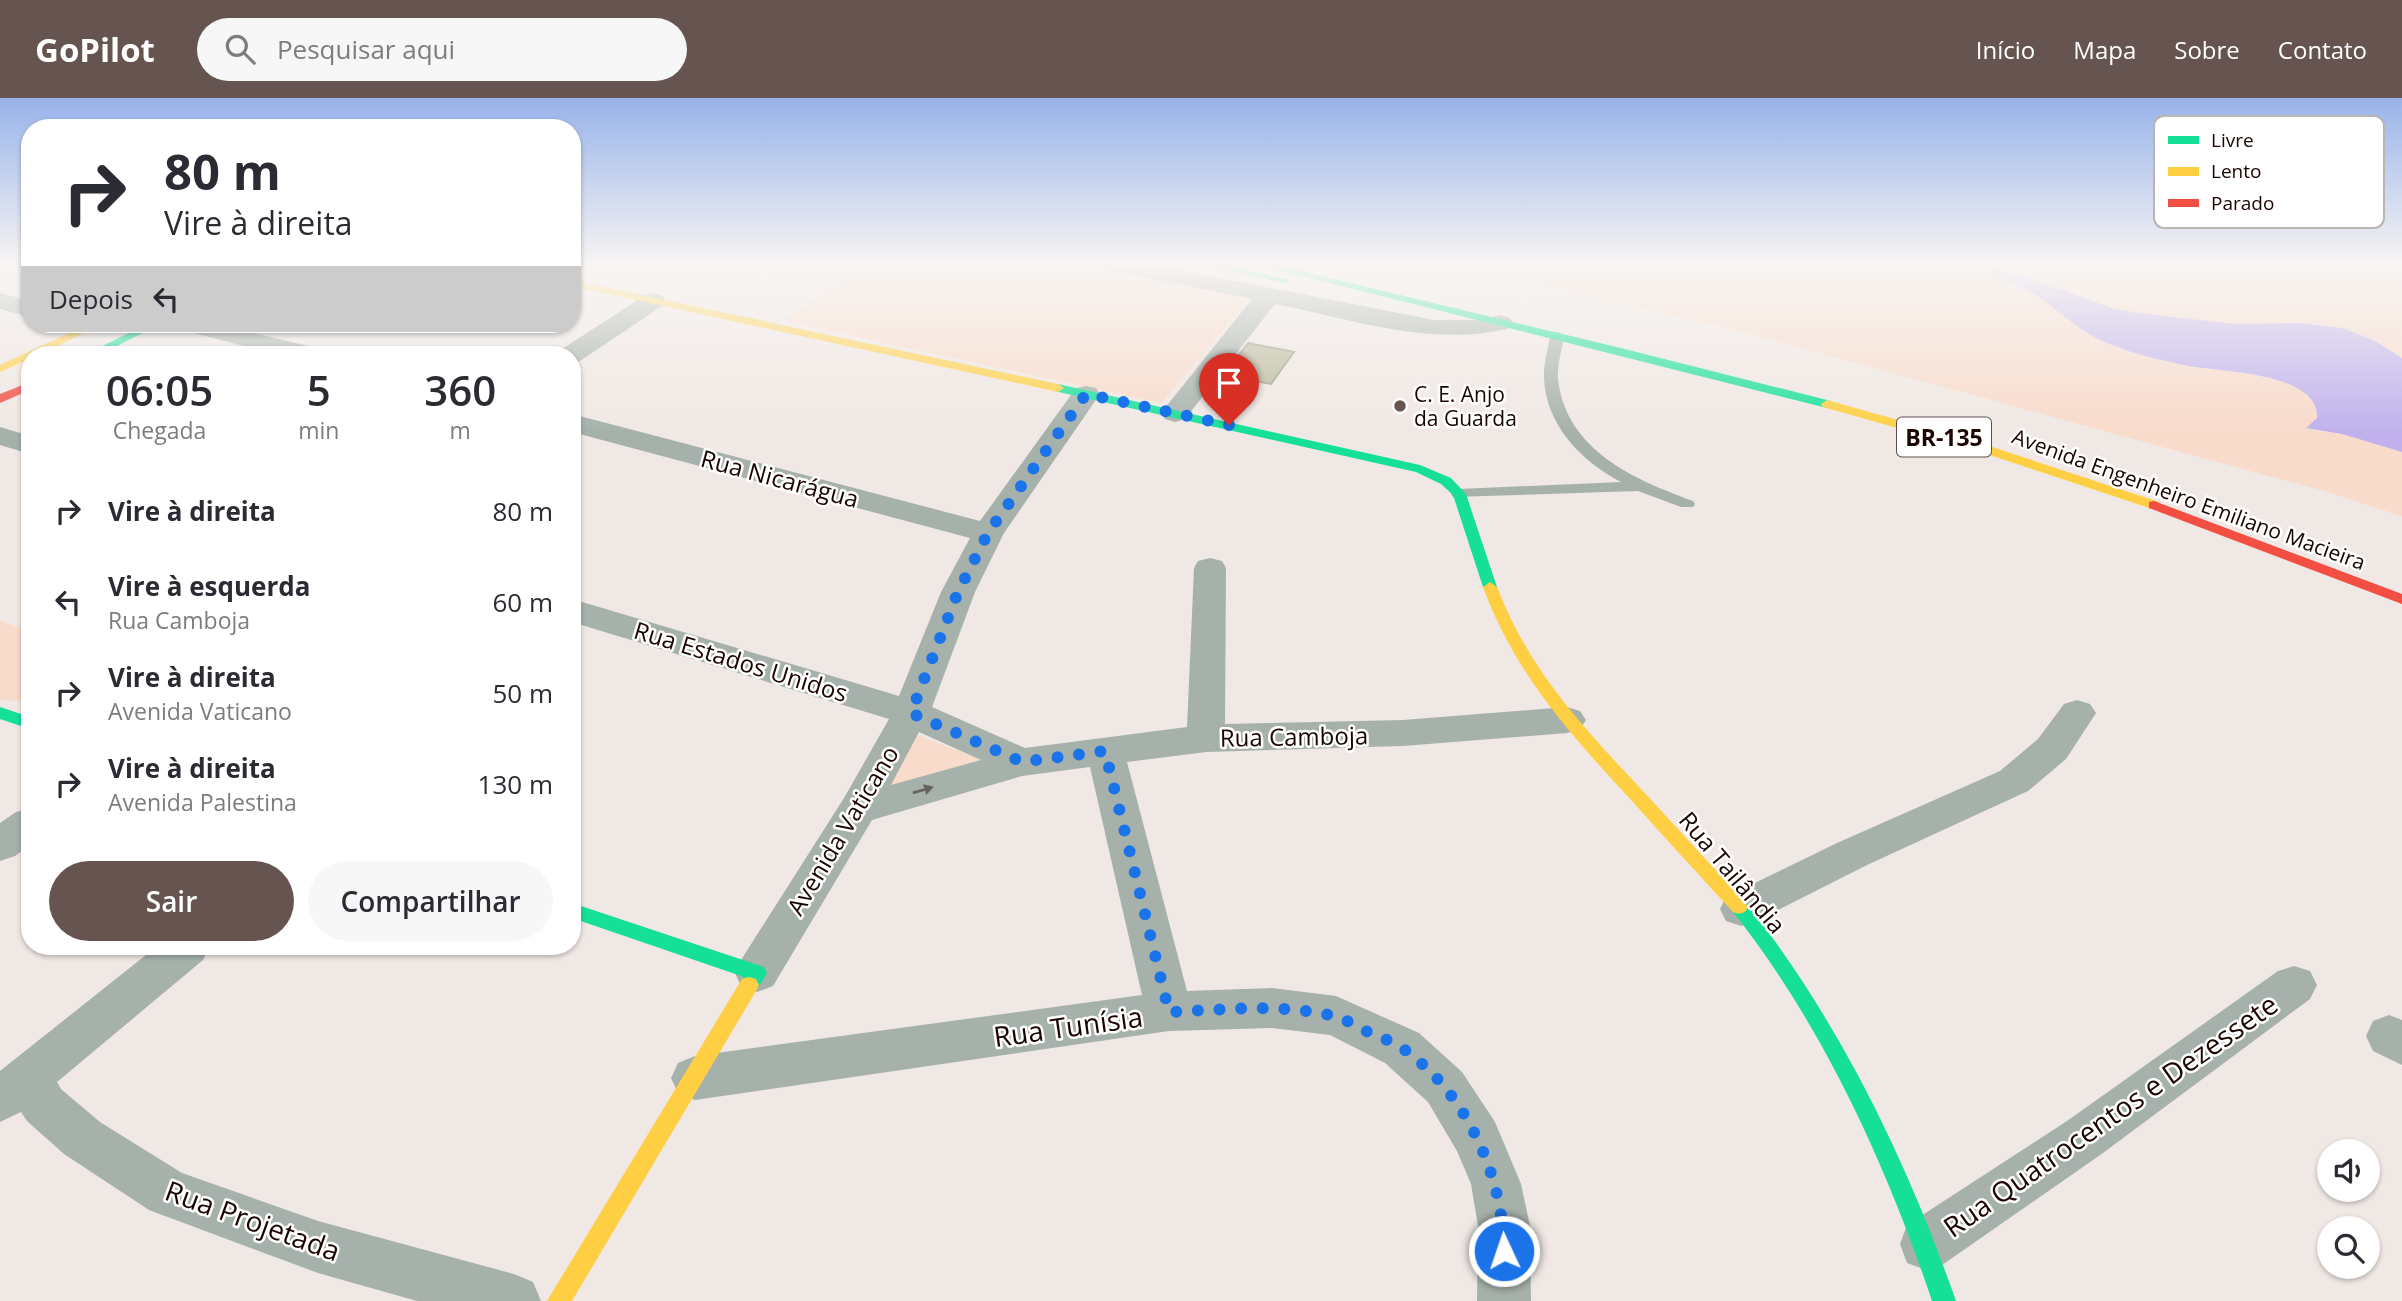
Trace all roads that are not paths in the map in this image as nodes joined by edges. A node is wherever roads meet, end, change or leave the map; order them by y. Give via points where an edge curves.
1 (624, 320) edge
2 (742, 320) edge
3 (1249, 320) edge
4 (1395, 320) edge
5 (1489, 320) edge
6 (1501, 323) junction
7 (73, 333) edge
8 (136, 333) edge
9 (223, 333) edge
10 (1557, 336) junction
11 (47, 346) edge
12 (109, 346) edge
13 (275, 346) edge
14 (581, 348) edge
15 (21, 359) edge
16 (0, 369) edge
17 (21, 389) edge
18 (1086, 394) junction
19 (0, 399) edge
20 (1175, 413) junction
21 (581, 425) edge
22 (0, 436) edge
23 (21, 442) edge
24 (1638, 486) junction
25 (1459, 494) junction
26 (1687, 504) dead end
27 (988, 533) junction
28 (1210, 568) dead end
29 (2402, 600) edge
30 (581, 613) edge
31 (911, 713) junction
32 (2077, 713) dead end
33 (1567, 720) junction
34 (1206, 738) junction
35 (1105, 751) junction
36 (1022, 762) junction
37 (858, 809) junction
38 (21, 830) edge
39 (0, 845) edge
40 (1741, 909) junction
41 (581, 913) edge
42 (177, 955) edge
43 (757, 973) junction
44 (2294, 985) dead end
45 (1169, 1012) junction
46 (695, 1078) junction
47 (13, 1089) edge
48 (1926, 1244) junction
49 (514, 1301) edge
50 (559, 1301) edge
51 (1504, 1301) edge
52 (1944, 1301) edge

1 - 14 street
2 - 18 main road
3 - 20 street
4 - 6 street via 1468,329
5 - 6 main road, Avenida Engenheiro Emiliano Macieira / BR-135
6 - 10 main road, Avenida Engenheiro Emiliano Macieira / BR-135
7 - 11 main road
8 - 12 main road
9 - 13 street
10 - 24 lane via 1551,378 1563,419 1586,453
10 - 29 main road, Avenida Engenheiro Emiliano Macieira / BR-135 via 1827,403 1979,447 2170,511
15 - 16 main road
17 - 19 main road
18 - 20 main road
18 - 27 street, Avenida Vaticano
20 - 25 main road via 1420,469 1446,481
21 - 27 street, Rua Nicarágua
22 - 23 street
24 - 25 lane
24 - 26 lane
25 - 33 main road, Rua Tailândia via 1507,633
27 - 31 street, Avenida Vaticano via 958,592
28 - 34 street
30 - 31 street, Rua Estados Unidos
31 - 36 street
31 - 37 street, Avenida Vaticano
32 - 40 street via 2052,749 2014,782
33 - 34 street, Rua Camboja via 1403,733
33 - 40 main road, Rua Tailândia
34 - 35 street, Rua Camboja
35 - 36 street, Rua Camboja
35 - 45 street
37 -> 36 street, Rua Camboja
37 - 43 street, Avenida Vaticano
38 - 39 street
40 - 48 main road, Rua Tailândia via 1814,1015 1886,1146
41 - 43 main road
42 - 47 street
43 - 46 main road, Avenida Vaticano
44 - 48 street, Rua Quatrocentos e Dezessete via 2085,1137
45 - 46 street, Rua Tunísia
45 - 51 street, Rua Tunísia via 1272,1008 1336,1016 1402,1048 1445,1087 1477,1138 1496,1184 1504,1226
46 - 50 main road, Avenida Vaticano
47 - 49 street, Rua Projetada via 44,1105 82,1139 167,1192 317,1247
48 - 52 main road, Rua Tailândia

